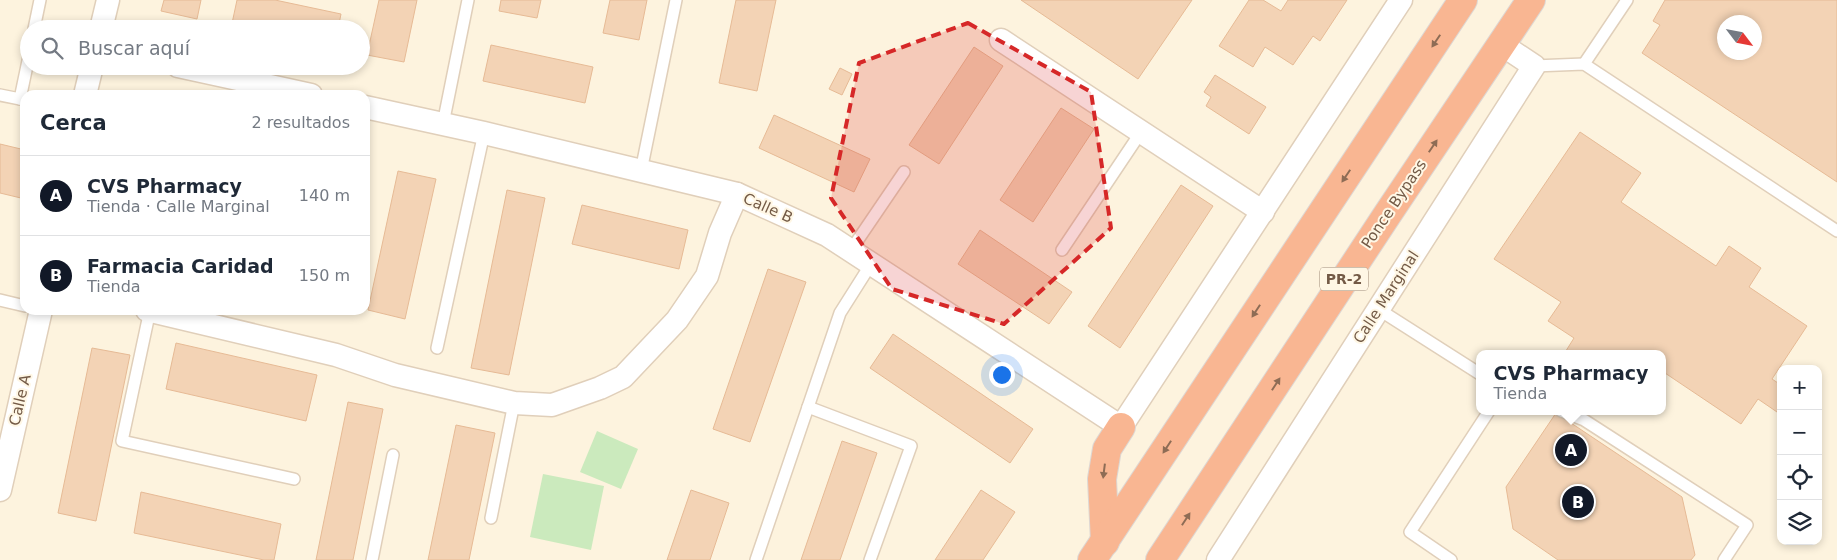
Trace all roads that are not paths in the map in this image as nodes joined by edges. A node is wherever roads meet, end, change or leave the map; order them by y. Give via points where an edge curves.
1 (40, 0) edge
2 (108, 0) edge
3 (468, 0) edge
4 (676, 0) edge
5 (1400, 0) edge
6 (1463, 0) edge
7 (1531, 0) edge
8 (1627, 0) edge
9 (36, 20) edge
10 (103, 20) edge
11 (1001, 40) dead end
12 (1501, 44) junction
13 (1584, 64) junction
14 (1534, 66) junction
15 (26, 75) edge
16 (90, 75) edge
17 (219, 75) edge
18 (23, 90) edge
19 (87, 90) edge
20 (288, 90) edge
21 (0, 95) edge
22 (20, 99) edge
23 (370, 108) edge
24 (443, 124) junction
25 (1141, 132) junction
26 (484, 133) junction
27 (641, 171) junction
28 (904, 172) dead end
29 (737, 194) junction
30 (1263, 212) junction
31 (1837, 231) edge
32 (851, 250) junction
33 (1062, 250) dead end
34 (871, 264) junction
35 (0, 300) edge
36 (20, 305) edge
37 (1378, 309) junction
38 (39, 315) edge
39 (148, 315) edge
40 (170, 315) edge
41 (437, 348) dead end
42 (1476, 371) edge
43 (514, 403) junction
44 (808, 406) junction
45 (1486, 415) edge
46 (1571, 415) edge
47 (1121, 427) junction
48 (393, 455) dead end
49 (294, 480) dead end
50 (0, 490) edge
51 (491, 518) dead end
52 (1099, 551) edge
53 (372, 560) edge
54 (756, 560) edge
55 (870, 560) edge
56 (1160, 560) edge
57 (1218, 560) edge
58 (1451, 560) edge
59 (1724, 560) edge

1 - 9 lane
2 - 10 street
3 - 24 lane
4 - 27 lane
5 - 30 street
6 -> 52 highway
7 - 12 highway, Ponce Bypass / PR-2
8 - 13 lane
11 - 25 street
12 - 14 street
56 -> 12 highway, Ponce Bypass / PR-2
13 - 14 lane
13 - 31 lane
14 - 37 street, Calle Marginal
15 - 18 lane
16 - 19 street
17 - 20 street
21 - 22 lane
23 - 24 street, Calle B
24 - 26 street, Calle B
25 - 30 street
25 - 33 lane
26 - 27 street, Calle B
26 - 41 lane
27 - 29 street, Calle B
28 - 32 lane
29 - 32 street, Calle B via 827,235
29 - 43 street via 720,233 708,276 677,320 623,377 552,404
30 - 47 street
32 - 34 street, Calle B
34 - 44 lane via 840,313
34 - 47 street, Calle B
35 - 36 lane
37 - 42 lane
37 - 57 street, Calle Marginal
38 - 50 street, Calle A
39 - 49 lane via 122,441
40 - 43 street
43 - 51 lane
44 - 54 lane
44 - 55 lane via 911,446
45 - 58 lane via 1410,532
46 - 59 lane via 1584,420 1746,525
47 -> 52 highway via 1106,449
48 - 53 lane

